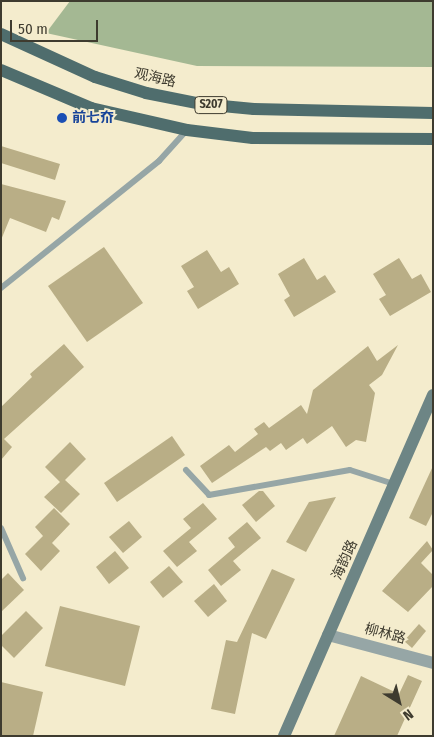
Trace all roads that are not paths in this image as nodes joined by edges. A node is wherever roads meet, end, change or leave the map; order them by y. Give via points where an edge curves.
1 (1, 34) edge
2 (1, 70) edge
3 (433, 113) edge
4 (187, 130) junction
5 (433, 139) edge
6 (1, 288) edge
7 (433, 395) edge
8 (186, 470) dead end
9 (394, 484) junction
10 (1, 528) edge
11 (23, 578) dead end
12 (328, 635) junction
13 (433, 663) edge
14 (284, 736) edge

1 - 3 main road, 观海路 / S207 via 95,77 146,93 201,104 254,110
2 - 4 main road, S207 via 91,108
4 - 5 main road, S207 via 253,138
4 - 6 lane via 159,161
7 - 9 street, 海韵路
8 - 9 lane via 209,496 350,470
9 - 12 street, 海韵路
10 - 11 lane
12 - 13 street, 柳林路
12 - 14 street, 海韵路

